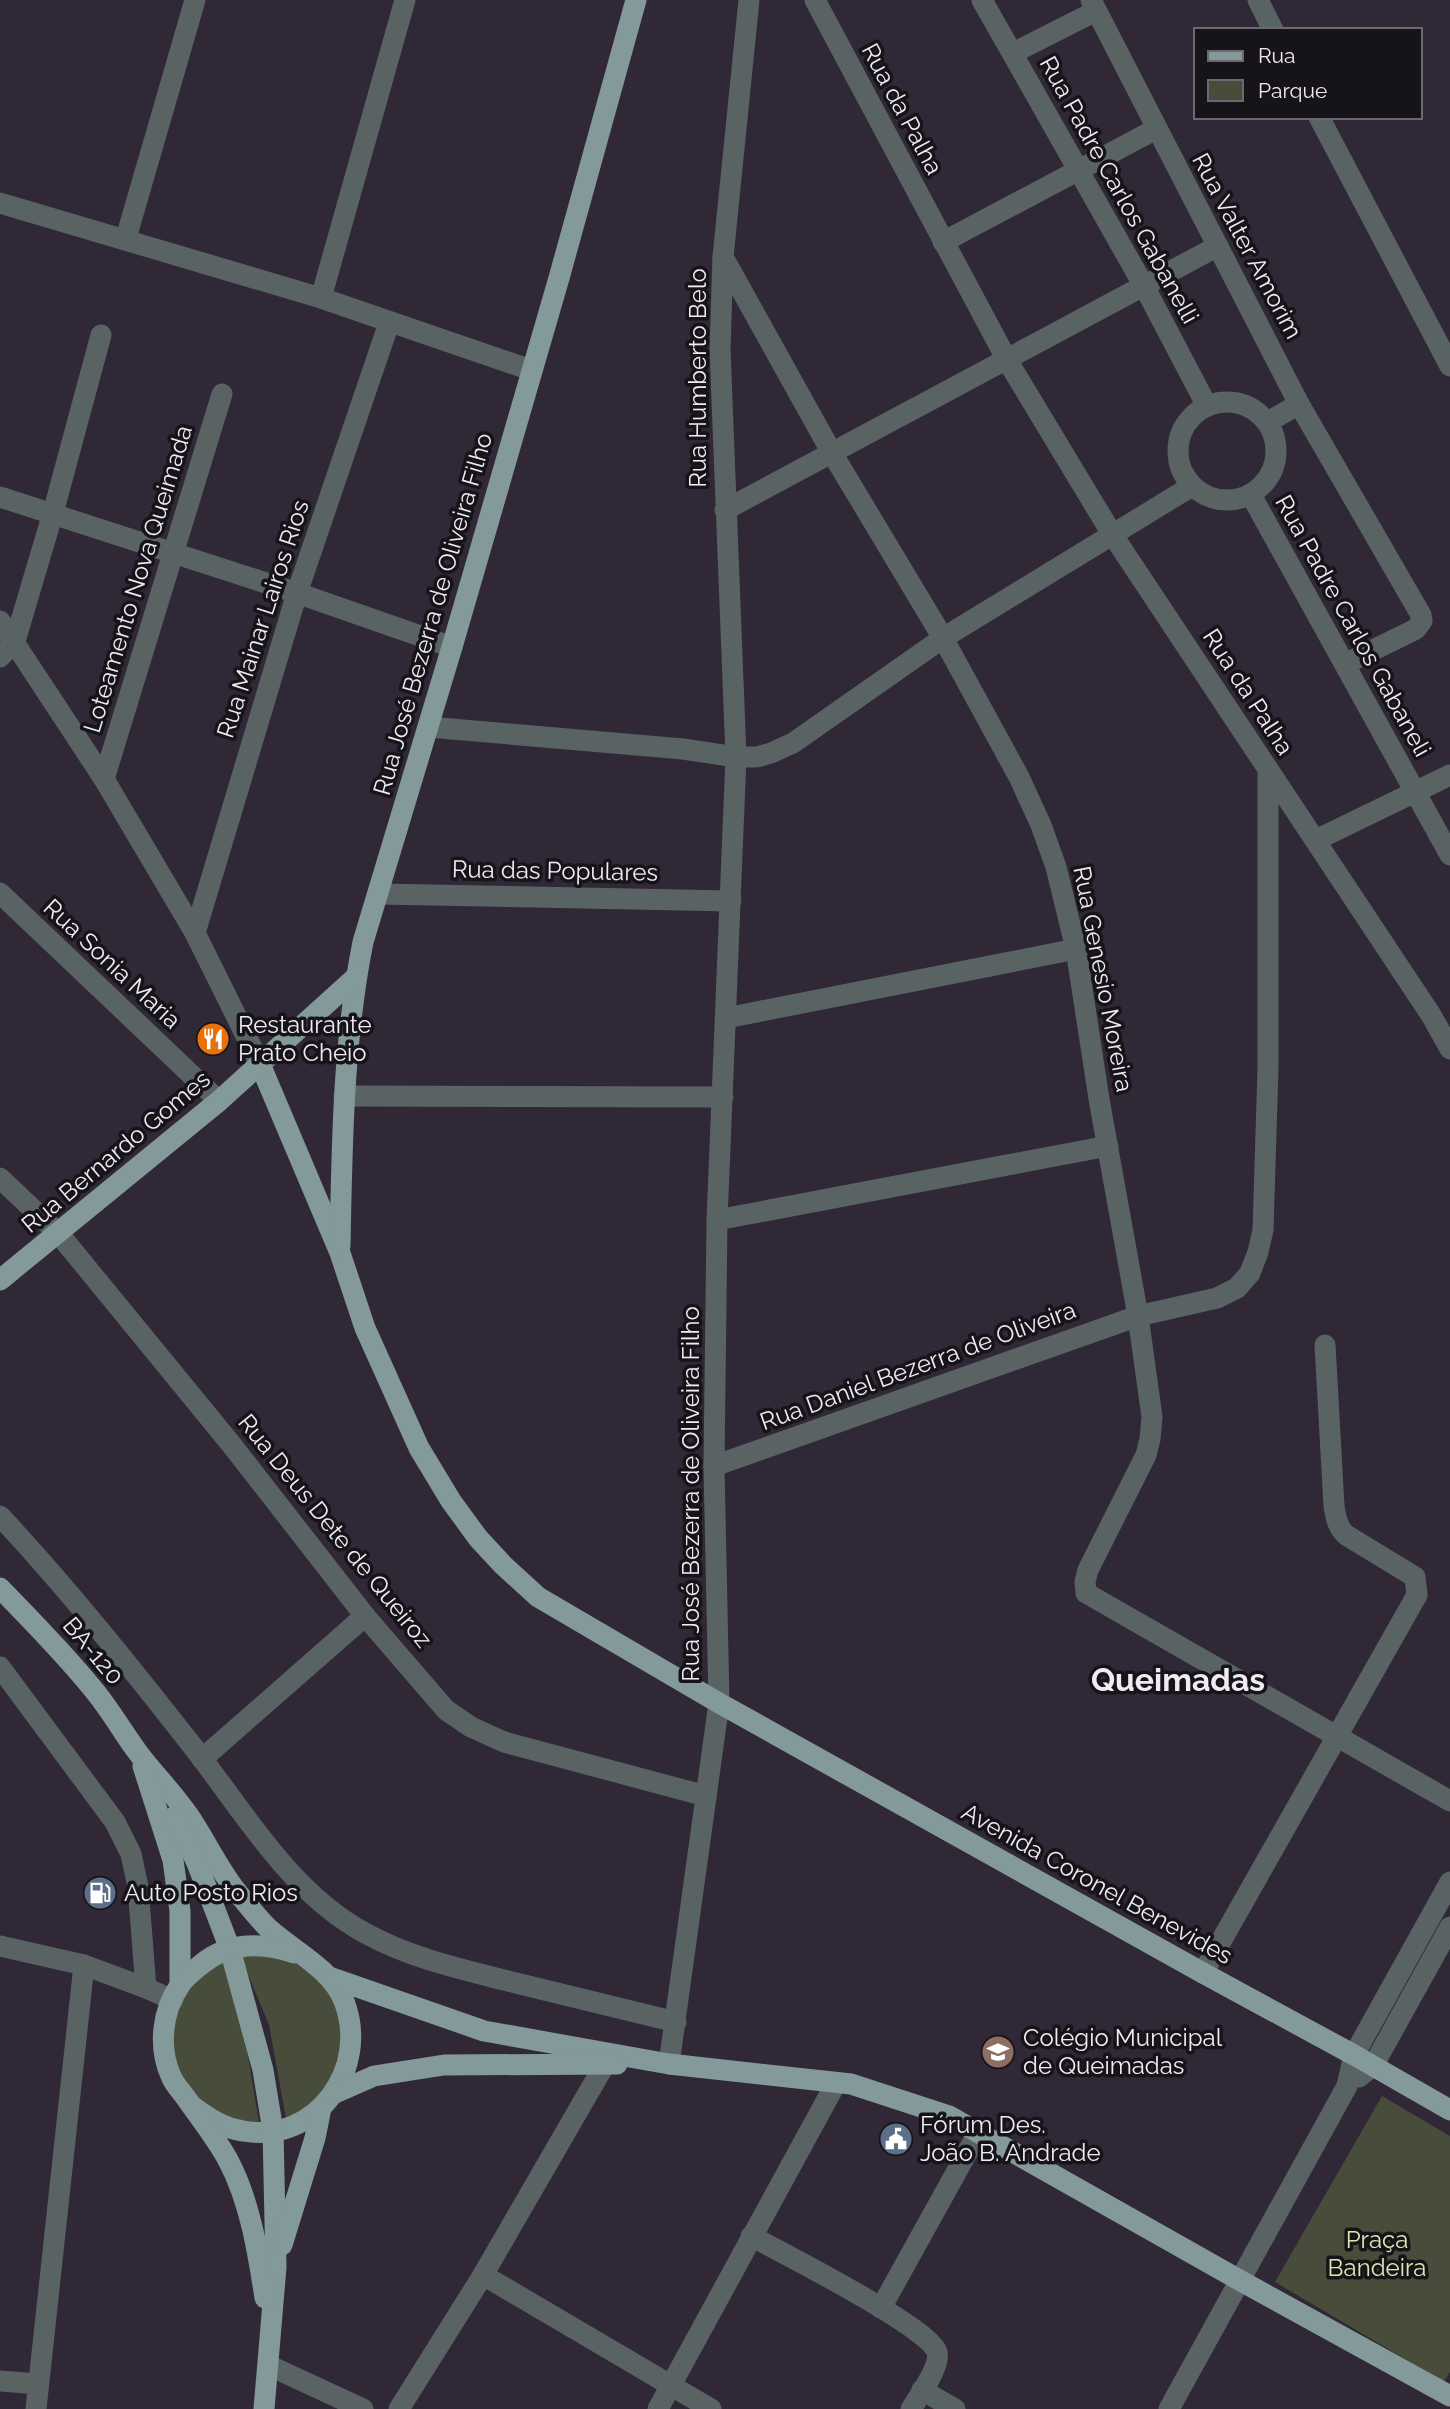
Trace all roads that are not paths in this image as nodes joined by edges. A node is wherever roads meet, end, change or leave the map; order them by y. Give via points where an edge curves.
1 (195, 0) edge
2 (405, 0) edge
3 (636, 0) edge
4 (749, 0) edge
5 (815, 0) edge
6 (982, 0) edge
7 (1258, 0) edge
8 (1093, 5) edge
9 (1272, 28) edge
10 (1013, 53) junction
11 (1320, 119) edge
12 (1157, 129) junction
13 (1078, 172) junction
14 (0, 202) edge
15 (126, 238) junction
16 (943, 242) junction
17 (1218, 246) junction
18 (723, 257) junction
19 (1144, 286) junction
20 (321, 298) junction
21 (389, 323) junction
22 (101, 335) dead end
23 (1007, 360) junction
24 (1450, 366) edge
25 (531, 370) junction
26 (222, 394) dead end
27 (1299, 404) junction
28 (1206, 406) junction
29 (1268, 422) junction
30 (832, 453) junction
31 (1192, 486) junction
32 (1251, 495) junction
33 (0, 498) edge
34 (725, 510) junction
35 (53, 513) junction
36 (1112, 534) junction
37 (173, 553) junction
38 (297, 593) junction
39 (0, 621) edge
40 (943, 638) junction
41 (15, 641) junction
42 (452, 647) junction
43 (0, 657) edge
44 (1345, 664) junction
45 (428, 727) junction
46 (736, 757) junction
47 (1268, 772) junction
48 (1450, 775) edge
49 (104, 779) junction
50 (1415, 792) junction
51 (1316, 840) junction
52 (1450, 855) edge
53 (0, 894) edge
54 (379, 894) junction
55 (731, 901) junction
56 (195, 933) junction
57 (1076, 949) junction
58 (356, 977) junction
59 (726, 1018) junction
60 (1450, 1049) edge
61 (260, 1064) junction
62 (344, 1096) junction
63 (723, 1097) junction
64 (219, 1101) junction
65 (1108, 1146) junction
66 (0, 1178) edge
67 (718, 1220) junction
68 (58, 1234) junction
69 (340, 1253) junction
70 (0, 1280) edge
71 (1138, 1316) junction
72 (1325, 1345) dead end
73 (714, 1466) junction
74 (0, 1517) edge
75 (0, 1588) edge
76 (365, 1616) junction
77 (0, 1667) edge
78 (719, 1703) junction
79 (1336, 1738) junction
80 (139, 1754) junction
81 (202, 1759) junction
82 (706, 1797) junction
83 (1450, 1801) edge
84 (1450, 1882) edge
85 (1450, 1927) edge
86 (0, 1946) edge
87 (230, 1949) junction
88 (305, 1958) junction
89 (84, 1965) junction
90 (1203, 1973) junction
91 (329, 1978) junction
92 (146, 1988) junction
93 (176, 1992) junction
94 (676, 2022) junction
95 (1354, 2055) junction
96 (606, 2064) junction
97 (669, 2064) junction
98 (1373, 2066) junction
99 (836, 2083) junction
100 (1347, 2086) junction
101 (327, 2101) junction
102 (191, 2106) junction
103 (1450, 2110) edge
104 (273, 2132) junction
105 (978, 2133) junction
106 (751, 2236) junction
107 (276, 2267) junction
108 (483, 2275) junction
109 (1241, 2281) junction
110 (880, 2308) junction
111 (271, 2339) junction
112 (268, 2365) junction
113 (0, 2381) edge
114 (38, 2384) junction
115 (671, 2386) junction
116 (922, 2390) junction
117 (1450, 2396) edge
118 (36, 2409) edge
119 (264, 2409) edge
120 (363, 2409) edge
121 (399, 2409) edge
122 (658, 2409) edge
123 (711, 2409) edge
124 (911, 2409) edge
125 (955, 2409) edge
126 (1169, 2409) edge

1 - 15 street
2 - 20 street
3 - 25 main road, Rua José Bezerra de Oliveira Filho
4 - 18 street, Rua Humberto Belo
5 - 16 street, Rua da Palha
6 - 10 street, Rua Padre Carlos Gabanelli
7 - 9 street
8 - 10 street
8 - 12 street, Rua Valter Amorim
10 - 13 street, Rua Padre Carlos Gabanelli
11 - 24 street
12 - 13 street
12 - 17 street, Rua Valter Amorim
13 - 16 street
13 - 19 street, Rua Padre Carlos Gabanelli
14 - 15 street
15 - 20 street
16 - 23 street, Rua da Palha
17 - 19 street
17 - 27 street, Rua Valter Amorim
18 - 30 street
18 - 34 street, Rua Humberto Belo via 720,349
19 - 23 street
19 - 28 street, Rua Padre Carlos Gabanelli
20 - 21 street
21 - 25 street
21 - 38 street, Rua Mainar Lairos Rios
22 - 35 street
23 - 30 street
23 - 36 street, Rua da Palha
25 - 42 main road, Rua José Bezerra de Oliveira Filho
26 - 37 street, Loteamento Nova Queimada
27 - 29 street
27 - 44 street, Rua Valter Amorim via 1421,615 1416,629
28 - 29 street via 1240,403
28 - 31 street via 1188,421 1178,442 1183,474
29 - 32 street via 1278,454 1265,484
30 - 34 street
30 - 40 street
31 - 32 street via 1220,500
31 - 36 street
32 - 44 street, Rua Padre Carlos Gabaneli
33 - 35 street
34 - 46 street, Rua Humberto Belo
35 - 37 street
35 - 41 street
36 - 40 street
36 - 47 street, Rua da Palha
37 - 38 street
37 - 49 street, Loteamento Nova Queimada
38 - 42 street
38 - 56 street, Rua Mainar Lairos Rios
39 - 41 street, Loteamento Nova Queimada
40 - 46 street via 793,743 757,757
40 - 57 street, Rua Genesio Moreira via 1041,825
41 - 43 street
41 - 49 street, Loteamento Nova Queimada
42 - 45 main road, Rua José Bezerra de Oliveira Filho
44 - 50 street, Rua Padre Carlos Gabaneli
45 - 46 street
45 - 54 main road, Rua José Bezerra de Oliveira Filho
46 - 55 street, Rua José Bezerra de Oliveira Filho
47 - 51 street, Rua da Palha
47 - 71 street via 1268,1068 1263,1230 1258,1252 1250,1273 1237,1288 1217,1298
48 - 50 street
49 - 56 street, Loteamento Nova Queimada
50 - 51 street
50 - 52 street, Rua Padre Carlos Gabaneli
51 - 60 street, Rua da Palha
53 - 64 street, Rua Sonia Maria
54 - 55 street, Rua das Populares
54 - 58 main road, Rua José Bezerra de Oliveira Filho
55 - 59 street, Rua José Bezerra de Oliveira Filho
56 - 61 street, Loteamento Nova Queimada
57 - 59 street
57 - 65 street, Rua Genesio Moreira
58 - 61 main road, Rua Bernardo Gomes
58 - 62 main road, Rua José Bezerra de Oliveira Filho
59 - 63 street, Rua José Bezerra de Oliveira Filho
61 - 64 main road, Rua Bernardo Gomes
61 - 69 main road, Rua José Bezerra de Oliveira Filho
62 - 63 street
62 - 69 main road, Rua José Bezerra de Oliveira Filho
63 - 67 street, Rua José Bezerra de Oliveira Filho
64 - 68 main road, Rua Bernardo Gomes
65 - 67 street
65 - 71 street, Rua Genesio Moreira
66 - 68 street, Rua Deus Dete de Queiroz
67 - 73 street, Rua José Bezerra de Oliveira Filho
68 - 70 main road, Rua Bernardo Gomes
68 - 76 street, Rua Deus Dete de Queiroz
69 - 78 main road, Rua José Bezerra de Oliveira Filho via 365,1328 419,1448 478,1538 538,1597
71 - 73 street, Rua Daniel Bezerra de Oliveira
71 - 79 street, Rua Genesio Moreira via 1152,1416 1150,1439 1088,1570 1086,1593
72 - 79 street via 1337,1522 1346,1535 1415,1577 1417,1595
73 - 78 street, Rua José Bezerra de Oliveira Filho
74 - 81 street via 123,1658
75 - 80 main road, BA-120 / BA-120 via 95,1690
76 - 81 street
76 - 82 street, Rua Deus Dete de Queiroz via 446,1710 471,1727 549,1756
77 - 92 street via 115,1822 131,1854
78 - 82 street
78 - 90 main road, Avenida Coronel Benevides
79 - 83 street, Rua Genesio Moreira
79 - 90 street
80 - 87 main road, BA-120 via 197,1863
80 - 88 main road via 189,1815 235,1889 269,1928
80 - 93 main road via 173,1860 180,1911
81 - 94 street via 289,1872 325,1908 366,1934 408,1954 462,1970
82 - 94 street
84 - 95 street
85 - 98 street
86 - 89 street
87 - 88 main road via 276,1947
87 - 93 main road via 210,1957
87 - 104 main road, BA-120 via 263,2070
88 - 91 main road
89 - 92 street
89 - 114 street
90 - 95 main road, Avenida Coronel Benevides
91 - 97 main road via 484,2031
91 - 101 main road via 343,1999 351,2026 351,2049 345,2074
92 - 93 street
93 - 102 main road via 165,2017 163,2045 171,2077
94 - 97 street
95 - 98 main road, Avenida Coronel Benevides
95 - 100 street
96 - 97 main road
96 - 101 main road via 444,2065 374,2076
96 - 108 street
97 - 99 main road
98 - 100 street
98 - 103 main road, Avenida Coronel Benevides
99 - 105 main road via 950,2116
99 - 106 street
100 - 109 street
101 - 104 main road via 294,2125
101 - 107 main road
102 - 104 main road via 214,2122 241,2131
102 - 111 main road via 228,2160 246,2203
104 - 107 main road, BA-120
105 - 109 main road
105 - 110 street
106 - 110 street
106 - 115 street
107 - 111 main road, BA-120
108 - 115 street
108 - 121 street
109 - 117 main road
109 - 126 street
110 - 116 street via 936,2348 938,2361
111 - 112 main road, BA-120
112 - 119 main road, BA-120
112 - 120 street
113 - 114 street
114 - 118 street
115 - 122 street
115 - 123 street
116 - 124 street
116 - 125 street

